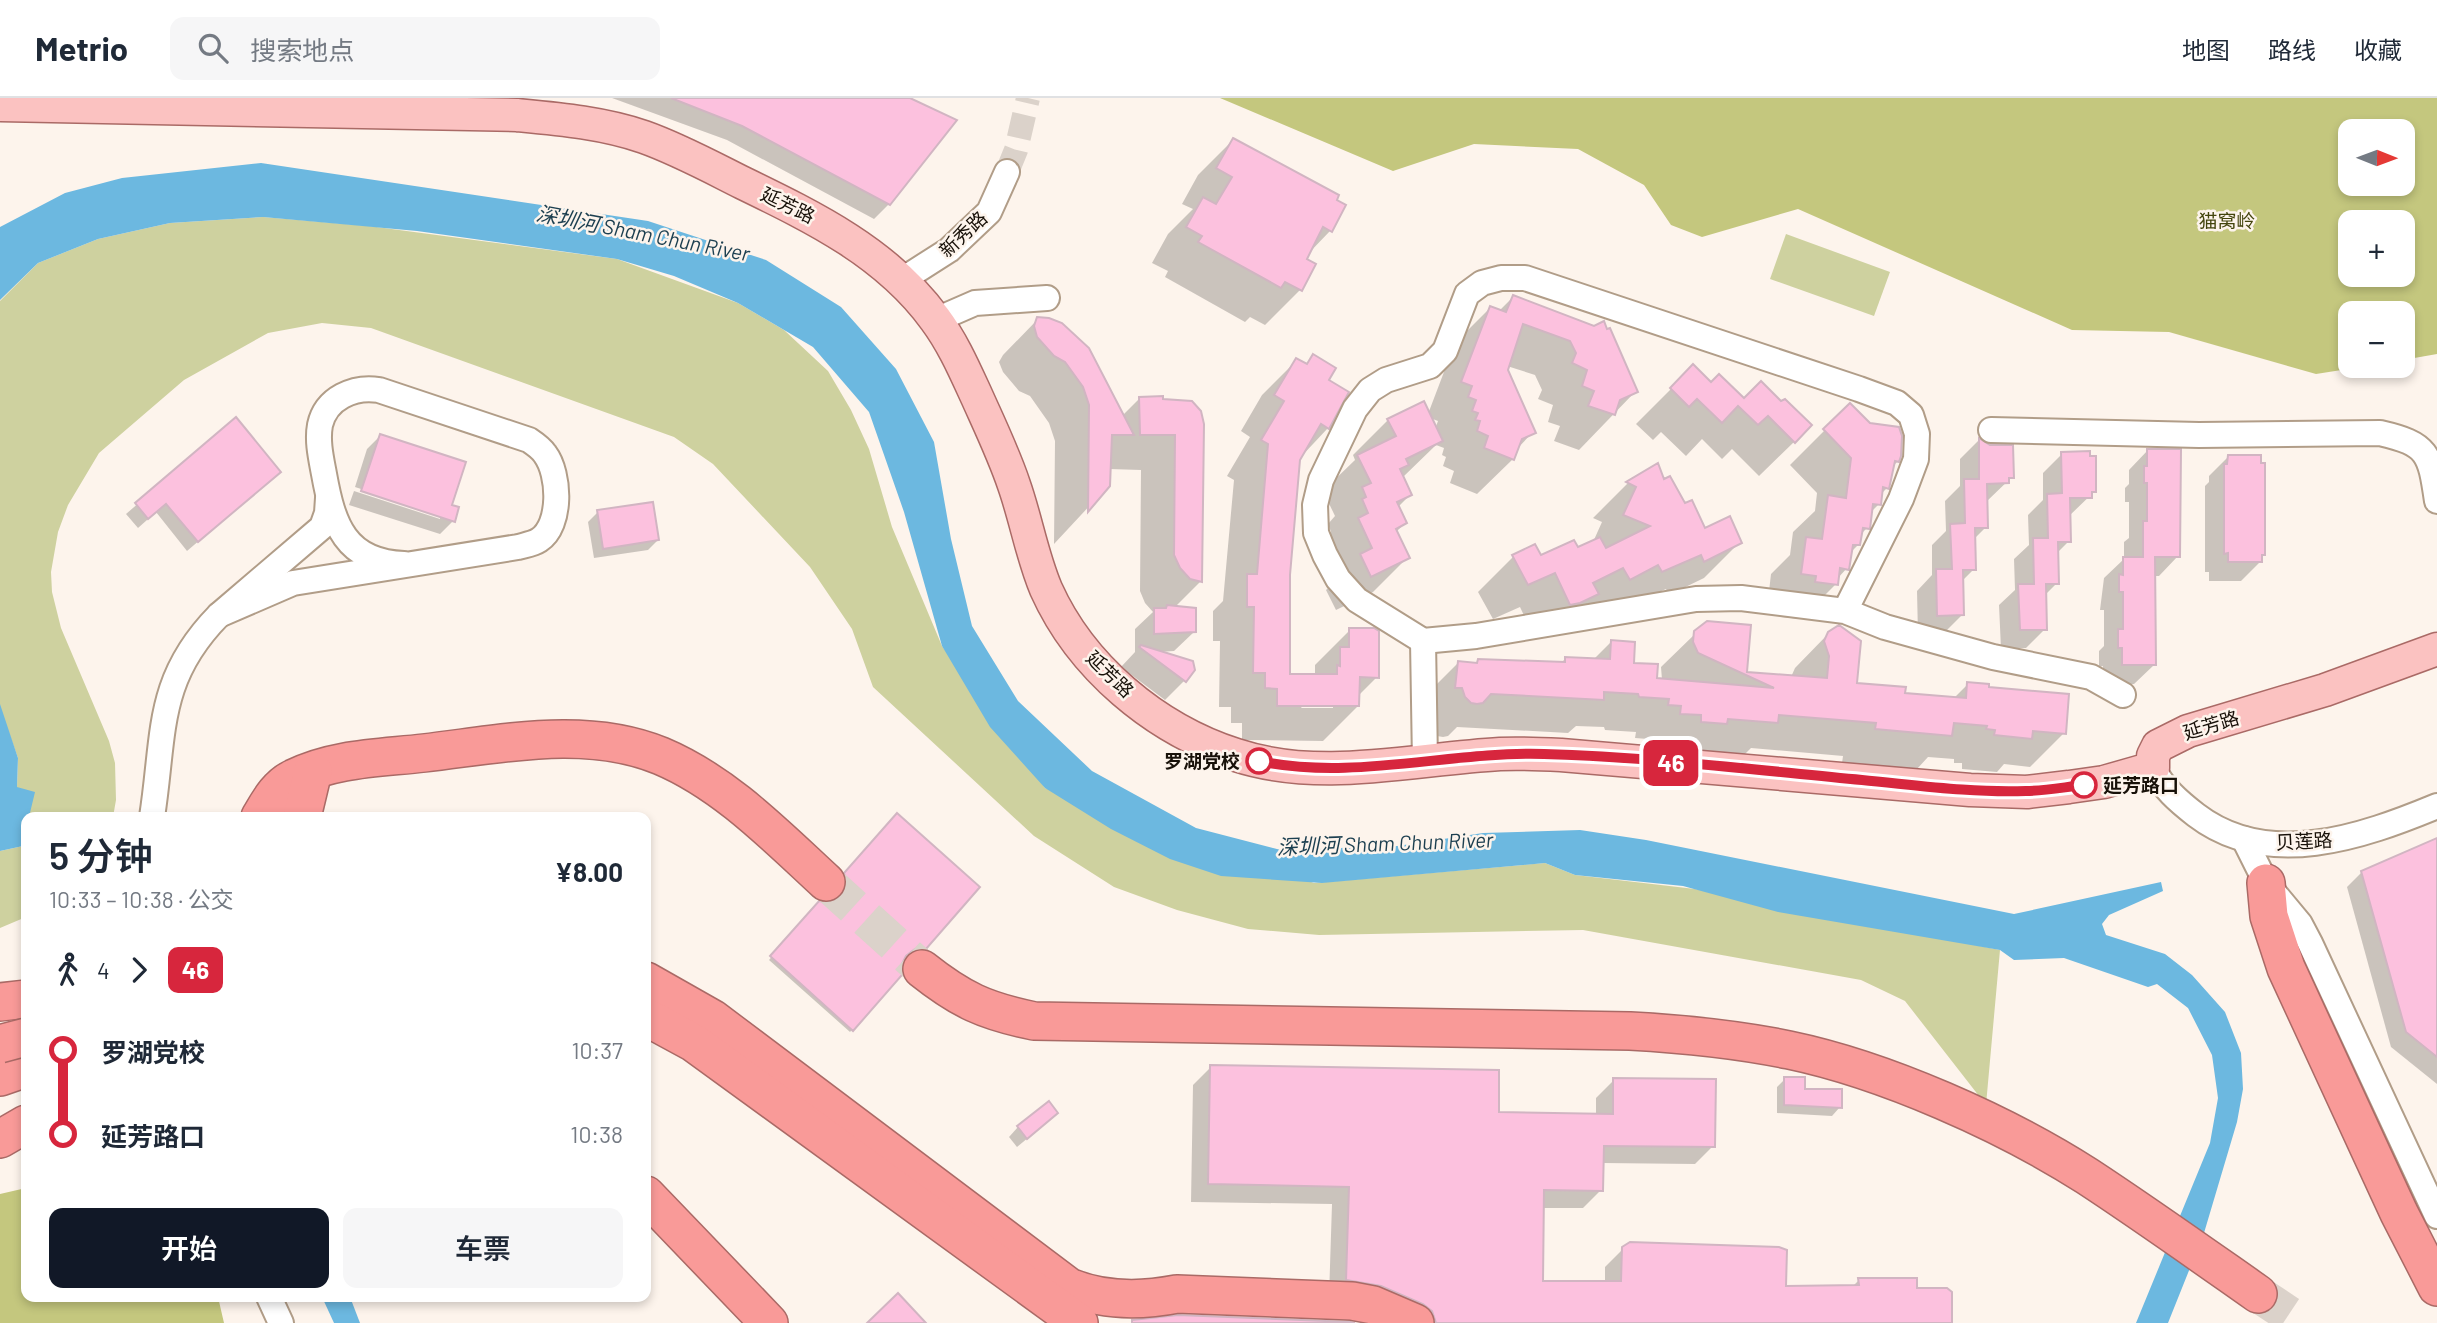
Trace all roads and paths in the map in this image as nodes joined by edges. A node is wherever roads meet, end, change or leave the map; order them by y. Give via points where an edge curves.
1 (0, 105) edge
2 (1007, 172) tunnel mouth
3 (902, 280) junction
4 (1047, 298) dead end
5 (936, 320) junction
6 (1991, 430) dead end
7 (328, 498) junction
8 (2437, 501) edge
9 (404, 564) junction
10 (1845, 611) junction
11 (219, 615) junction
12 (1423, 641) junction
13 (2437, 649) edge
14 (2123, 695) dead end
15 (1425, 762) junction
16 (2153, 768) junction
17 (313, 771) junction
18 (2437, 806) edge
19 (153, 808) edge
20 (263, 812) edge
21 (303, 812) edge
22 (2244, 839) junction
23 (826, 882) tunnel mouth
24 (2266, 883) junction
25 (922, 969) tunnel mouth
26 (651, 984) edge
27 (21, 1000) edge
28 (0, 1002) edge
29 (651, 1020) edge
30 (21, 1038) edge
31 (0, 1044) edge
32 (21, 1070) edge
33 (0, 1077) edge
34 (651, 1200) edge
35 (2437, 1216) edge
36 (2437, 1287) edge
37 (2258, 1293) tunnel mouth
38 (271, 1302) edge
39 (281, 1323) edge
40 (769, 1323) edge
41 (1079, 1323) edge
42 (1415, 1323) edge

1 - 3 main road, 延芳路 via 517,116 597,126 643,137 827,225
2 - 3 street, 新秀路 via 989,212 949,250
3 - 5 main road, 延芳路
4 - 5 street via 975,303
5 - 15 main road, 延芳路 via 993,431 1046,589 1076,640 1102,671 1151,713 1189,737 1238,756 1330,769
6 - 8 street via 2380,433 2408,440 2425,452
7 - 9 street via 337,527 352,546 377,561
7 - 9 street via 320,425 328,408 355,390 379,390 519,435 546,454 556,506 550,528 539,540
7 - 11 street via 322,527
9 - 11 street via 293,583
10 - 12 street via 1741,598 1696,599
10 - 12 street via 1902,499 1916,459 1917,434 1911,415 1898,403 1731,346 1525,278 1501,278 1482,283 1467,294 1445,351 1430,366 1370,390 1355,409 1321,480 1315,505 1316,533 1338,579 1357,600
10 - 14 street via 1993,657 2091,677
11 - 19 street via 190,650 173,682 164,715
12 - 15 street
13 - 16 main road, 延芳路 via 2325,690 2188,731 2158,746
15 - 16 main road, 延芳路 via 1499,754 1561,755 2027,792 2104,782
16 - 22 street, 贝莲路 via 2176,799 2209,825
17 - 20 highway via 280,787
17 - 21 highway
17 - 23 highway via 346,762 546,740 637,748 663,757 720,791
18 - 22 street, 贝莲路 via 2340,839 2279,845
22 - 24 street
24 - 35 street via 2311,943
24 - 36 highway via 2269,916 2286,968
25 - 37 highway via 976,1006 1034,1021 1685,1034 1792,1051 1897,1082 2013,1135 2085,1175
26 - 42 highway via 723,1026 1069,1287 1086,1294 1151,1299 1177,1294 1342,1300 1373,1305
27 - 28 highway
29 - 41 highway via 694,1043
30 - 31 highway, bridge
32 - 33 highway
34 - 40 highway
38 - 39 street

